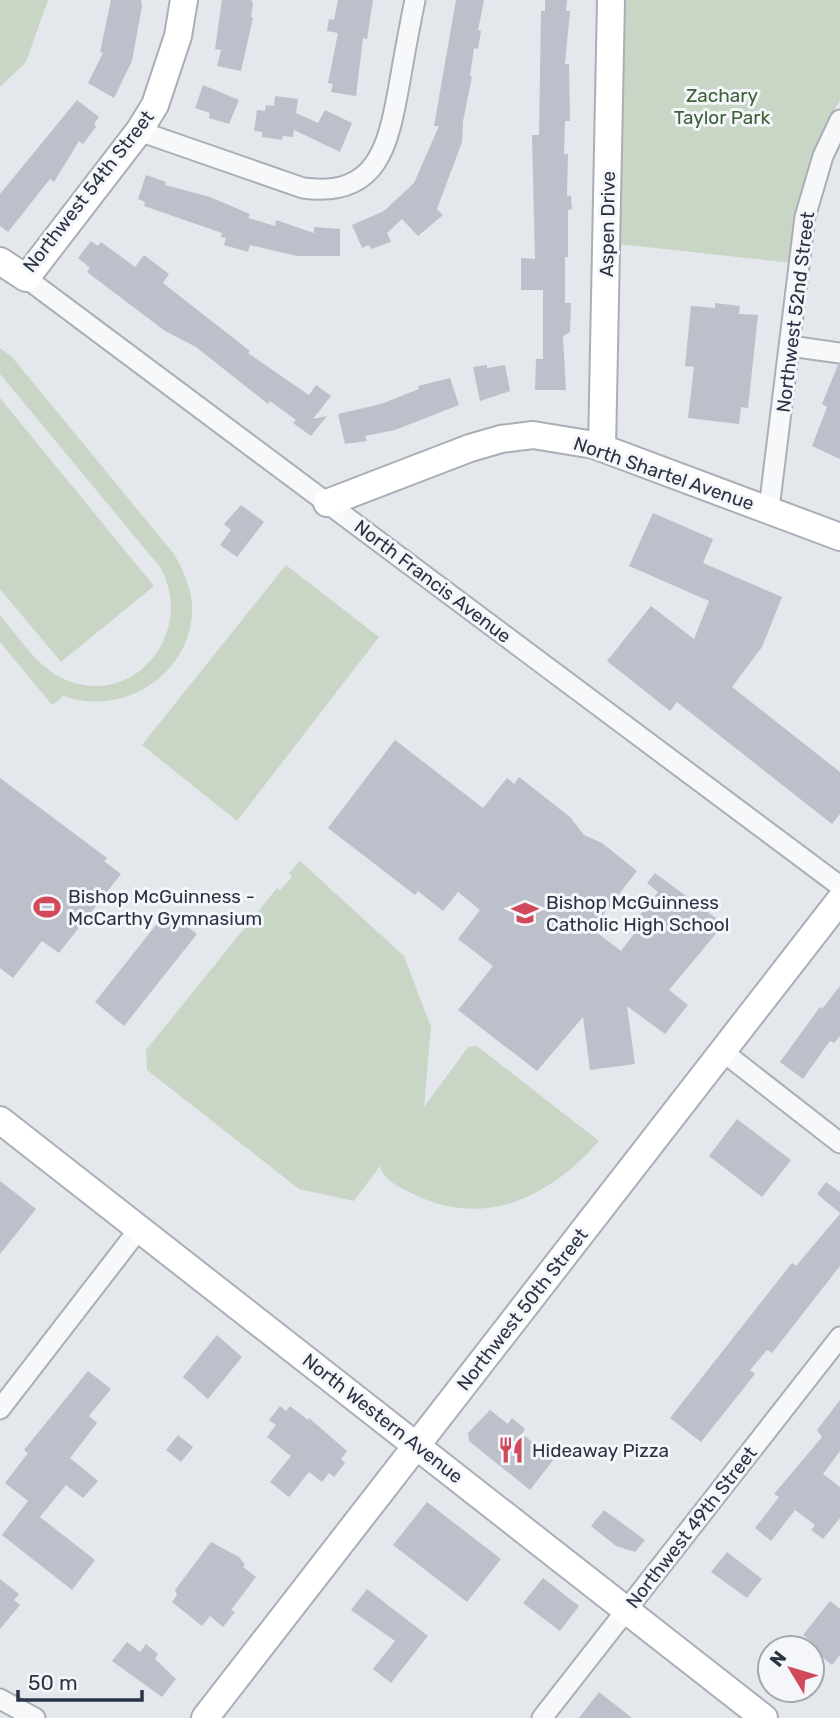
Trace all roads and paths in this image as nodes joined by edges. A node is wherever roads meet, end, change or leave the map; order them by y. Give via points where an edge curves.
1 (184, 0) edge
2 (415, 0) edge
3 (611, 0) edge
4 (840, 120) edge
5 (139, 131) junction
6 (0, 261) edge
7 (26, 278) junction
8 (790, 346) junction
9 (840, 353) edge
10 (602, 448) junction
11 (327, 503) junction
12 (769, 509) junction
13 (840, 537) edge
14 (840, 886) edge
15 (840, 900) edge
16 (722, 1051) junction
17 (0, 1120) edge
18 (840, 1143) edge
19 (139, 1229) junction
20 (840, 1337) edge
21 (0, 1409) edge
22 (416, 1444) junction
23 (625, 1611) junction
24 (0, 1699) edge
25 (35, 1718) edge
26 (205, 1718) edge
27 (542, 1718) edge
28 (764, 1718) edge

1 - 5 street, Northwest 54th Street via 167,74
2 - 5 street via 383,153 350,186 326,191 303,188
3 - 10 street, Aspen Drive
4 - 8 street, Northwest 52nd Street via 805,218
5 - 7 street, Northwest 54th Street
6 - 7 street, Northwest 54th Street
7 - 11 street, North Francis Avenue
8 - 9 street
8 - 12 street, Northwest 52nd Street
10 - 11 street, North Shartel Avenue via 560,437 501,439
10 - 12 street, North Shartel Avenue
11 - 14 street, North Francis Avenue
12 - 13 street, North Shartel Avenue
15 - 16 street, Northwest 50th Street
16 - 18 street
16 - 22 street, Northwest 50th Street
17 - 19 street, North Western Avenue
19 - 21 street
19 - 22 street, North Western Avenue
20 - 23 street, Northwest 49th Street
22 - 23 street, North Western Avenue
22 - 26 street, Northwest 50th Street
23 - 27 street, Northwest 49th Street
23 - 28 street, North Western Avenue
24 - 25 street

